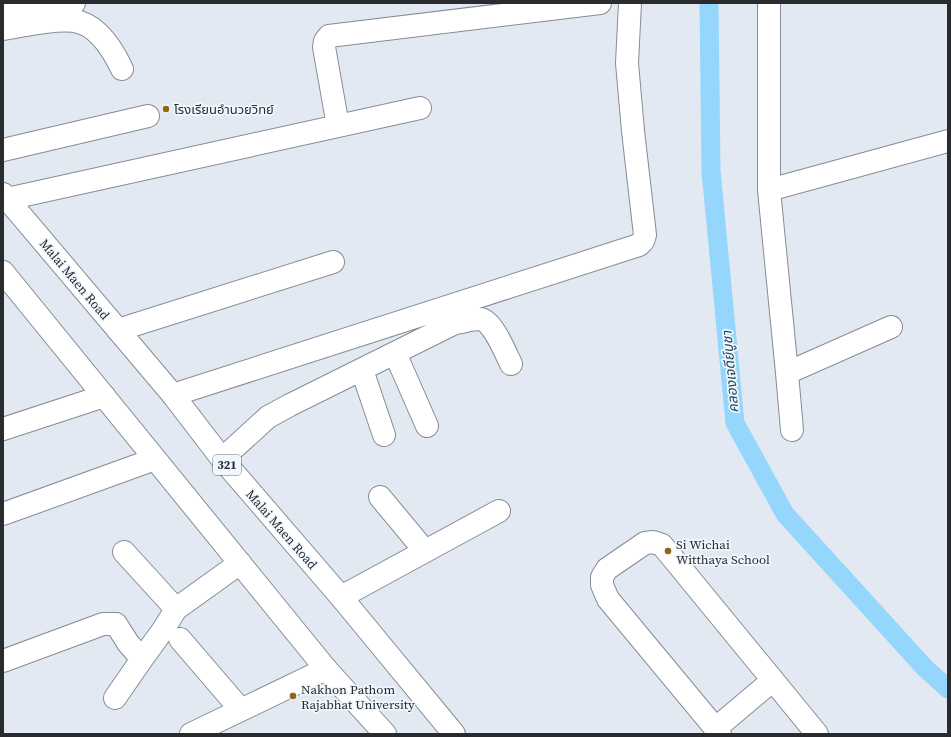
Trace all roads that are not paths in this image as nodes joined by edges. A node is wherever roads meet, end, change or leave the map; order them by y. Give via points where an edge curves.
1 (74, 3) edge
2 (600, 3) edge
3 (630, 3) edge
4 (769, 3) edge
5 (3, 11) edge
6 (3, 29) edge
7 (122, 69) dead end
8 (420, 108) dead end
9 (148, 116) dead end
10 (338, 126) junction
11 (948, 141) edge
12 (3, 150) edge
13 (769, 190) junction
14 (5, 196) edge
15 (333, 262) dead end
16 (5, 278) edge
17 (891, 327) dead end
18 (118, 330) junction
19 (395, 353) junction
20 (511, 364) dead end
21 (362, 370) junction
22 (787, 373) junction
23 (172, 394) junction
24 (104, 396) junction
25 (428, 426) dead end
26 (3, 429) edge
27 (792, 430) dead end
28 (384, 434) dead end
29 (155, 459) junction
30 (222, 459) junction
31 (380, 497) dead end
32 (499, 511) dead end
33 (3, 514) edge
34 (425, 551) junction
35 (124, 552) dead end
36 (240, 563) junction
37 (341, 597) junction
38 (176, 609) junction
39 (180, 639) dead end
40 (142, 659) junction
41 (3, 661) edge
42 (326, 669) junction
43 (773, 680) junction
44 (115, 698) dead end
45 (241, 710) junction
46 (718, 732) edge
47 (191, 734) edge
48 (385, 734) edge
49 (454, 734) edge
50 (817, 734) edge

1 - 5 main road
2 - 10 main road via 329,36 324,47
3 - 23 main road via 627,63 645,235 639,245
4 - 13 main road
6 - 7 main road via 74,21 90,27 105,41
8 - 10 main road
9 - 12 main road
10 - 14 main road
11 - 13 main road
13 - 22 main road
14 - 18 main road, Malai Maen Road / 321
15 - 18 main road
16 - 24 main road
17 - 22 main road
18 - 23 main road, Malai Maen Road / 321
19 - 20 main road via 455,323 481,319 488,322
19 - 21 main road
19 - 25 main road
21 - 28 main road
21 - 30 main road via 268,417
22 - 27 main road
23 - 30 main road, Malai Maen Road / 321
24 - 26 main road
24 - 29 main road
29 - 33 main road
29 - 36 main road
30 - 37 main road, Malai Maen Road / 321
31 - 34 main road
32 - 34 main road
34 - 37 main road
35 - 38 main road
36 - 38 main road
36 - 42 main road
37 - 49 main road, Malai Maen Road / 321
38 - 40 main road
39 - 45 main road
40 - 41 main road via 116,624 109,623
40 - 44 main road
42 - 45 main road
42 - 48 main road
43 - 46 main road
43 - 46 main road via 662,545 645,543 607,569 602,577 602,585 608,599
43 - 50 main road
45 - 47 main road

